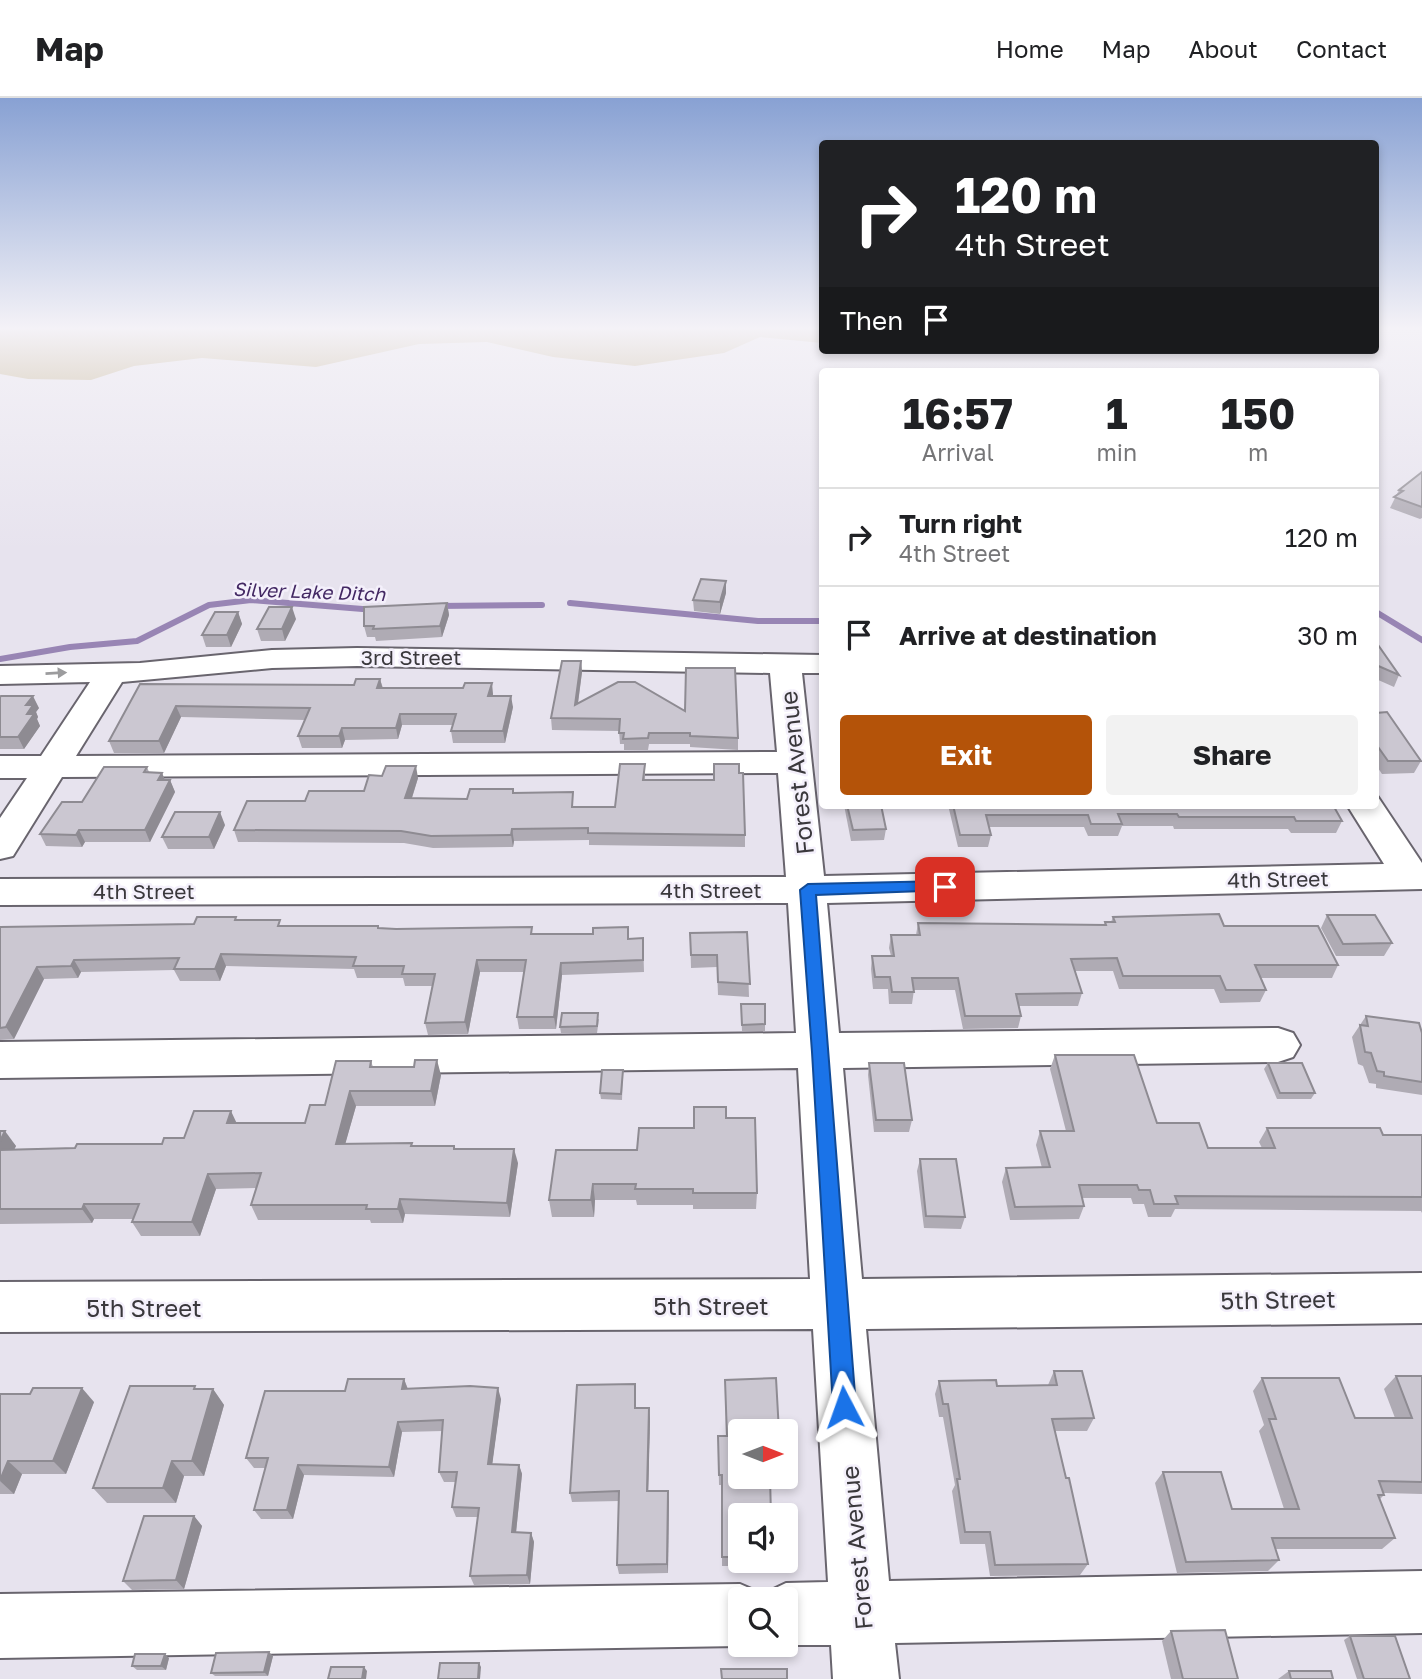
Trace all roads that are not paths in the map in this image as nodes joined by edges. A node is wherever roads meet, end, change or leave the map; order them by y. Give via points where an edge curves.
1 (785, 663) junction
2 (819, 664) edge
3 (113, 671) junction
4 (0, 675) edge
5 (795, 762) junction
6 (51, 766) junction
7 (0, 767) edge
8 (1368, 809) edge
9 (0, 847) edge
10 (1417, 876) edge
11 (808, 890) junction
12 (0, 892) edge
13 (1278, 1045) dead end
14 (821, 1052) junction
15 (0, 1060) edge
16 (1422, 1298) edge
17 (836, 1304) junction
18 (0, 1307) edge
19 (1422, 1602) edge
20 (861, 1613) junction
21 (798, 1614) edge
22 (728, 1615) edge
23 (0, 1626) edge
24 (866, 1679) edge

1 - 2 street, 3rd Street
1 - 3 street, 3rd Street via 357,657
1 - 5 street, Forest Avenue
4 -> 3 street, 3rd Street
3 - 6 street
5 - 6 street
5 - 11 street, Forest Avenue
6 - 7 street
6 - 9 street
8 - 10 street
10 - 11 street, 4th Street
11 - 12 street, 4th Street
11 - 14 street, Forest Avenue
13 - 14 street
14 - 15 street
14 - 17 street, Forest Avenue
16 - 17 street, 5th Street
17 - 18 street, 5th Street
17 - 20 street, Forest Avenue
19 - 20 street
20 - 21 street
20 - 24 street, Forest Avenue
22 - 23 street

